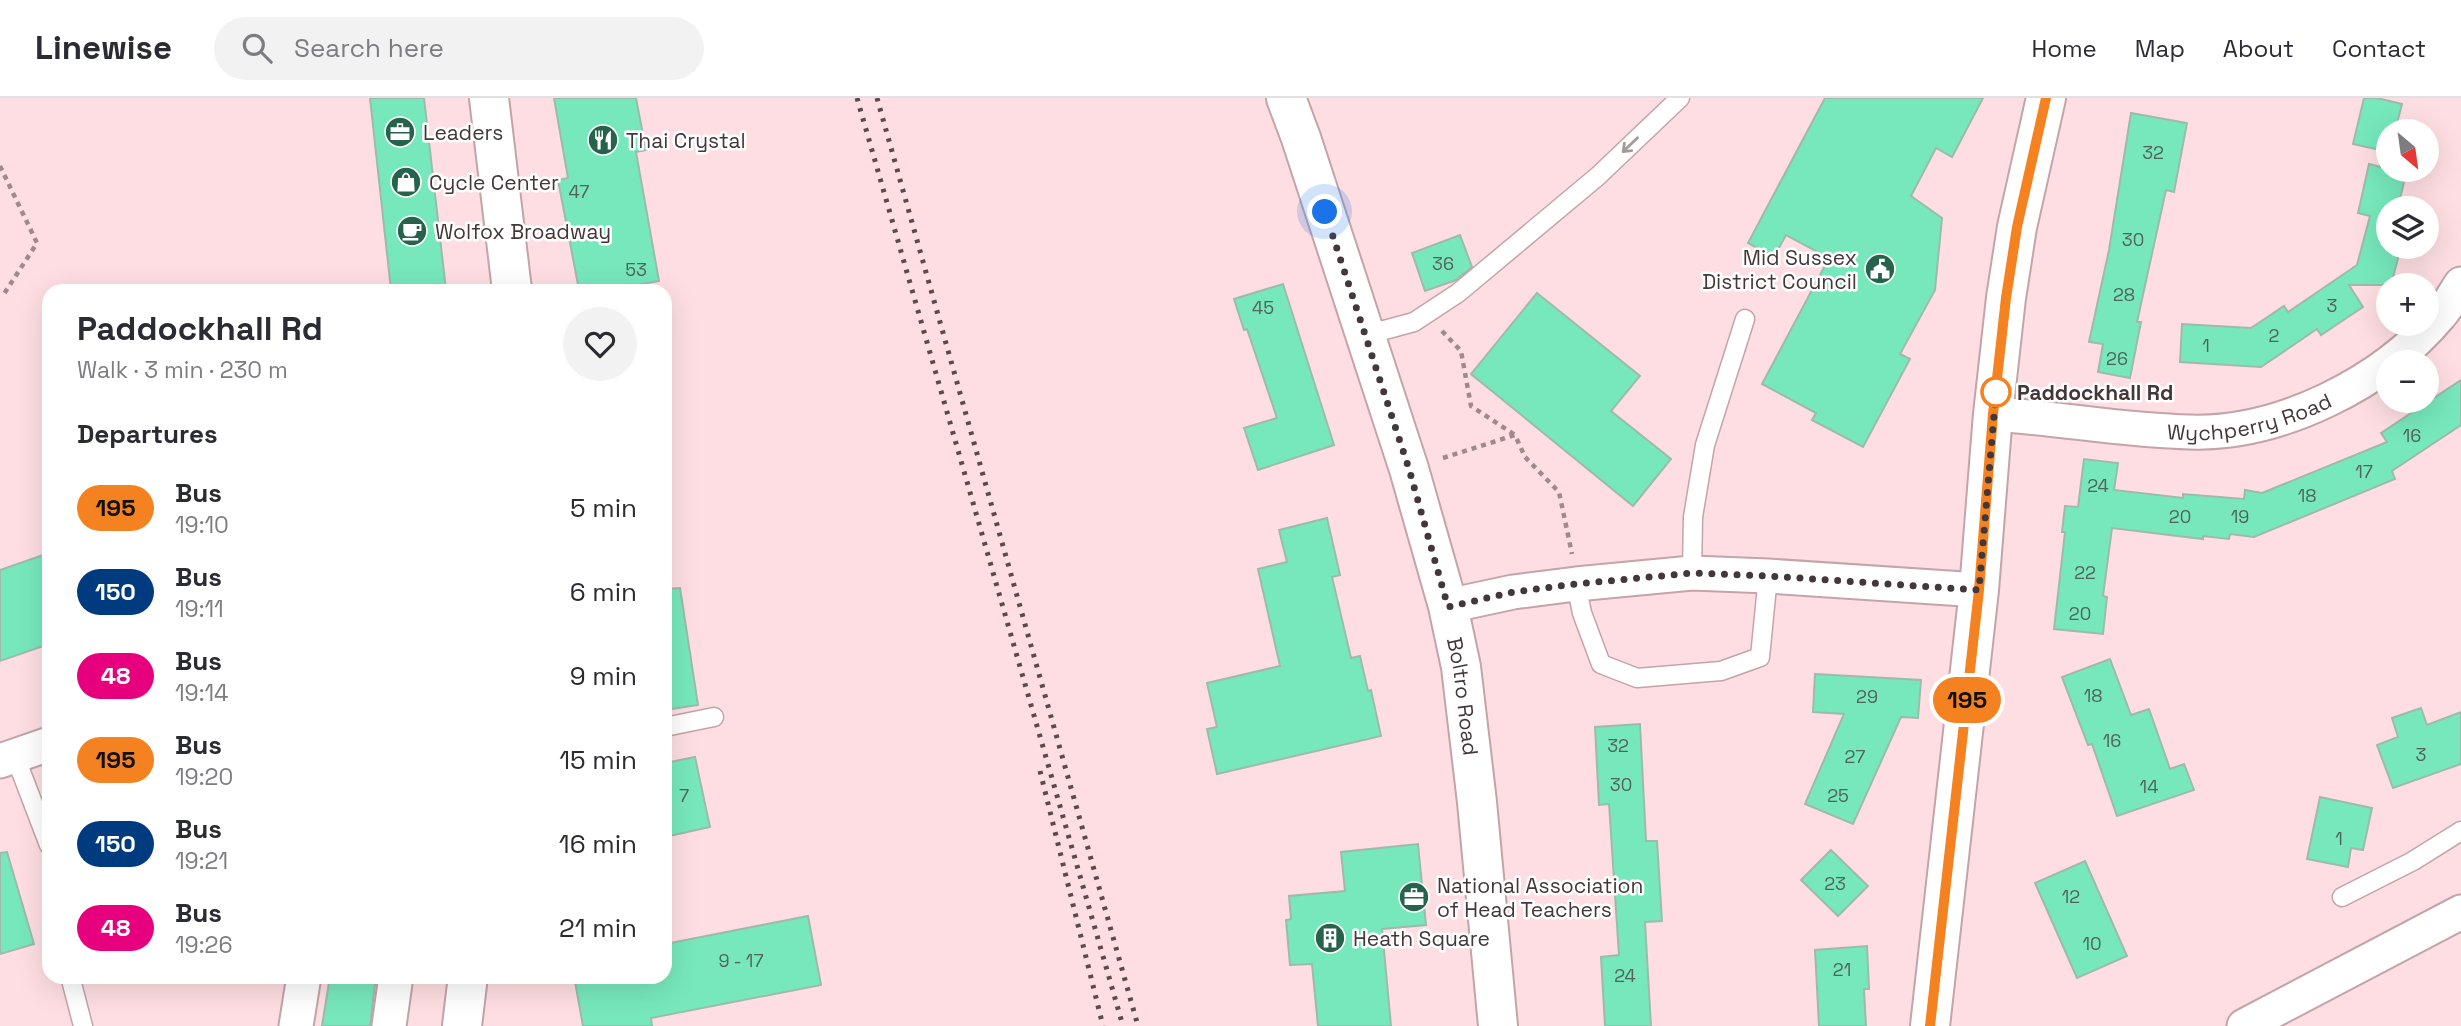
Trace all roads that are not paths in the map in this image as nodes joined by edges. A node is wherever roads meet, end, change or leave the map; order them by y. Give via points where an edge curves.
1 (489, 98) edge
2 (1286, 98) edge
3 (1680, 98) edge
4 (2046, 98) edge
5 (511, 284) edge
6 (2461, 284) edge
7 (1745, 319) dead end
8 (1366, 335) junction
9 (1993, 414) junction
10 (1574, 570) junction
11 (1692, 573) junction
12 (1768, 576) junction
13 (1979, 590) junction
14 (1448, 607) junction
15 (714, 717) dead end
16 (672, 726) edge
17 (42, 747) edge
18 (8, 759) edge
19 (42, 830) edge
20 (2461, 831) edge
21 (2342, 897) dead end
22 (2461, 912) edge
23 (72, 984) edge
24 (303, 984) edge
25 (395, 984) edge
26 (467, 984) edge
27 (83, 1026) edge
28 (296, 1026) edge
29 (389, 1026) edge
30 (462, 1026) edge
31 (1498, 1026) edge
32 (1930, 1026) edge
33 (2244, 1026) edge

1 - 5 street
2 - 8 street, Boltro Road
3 -> 8 lane via 1577,194 1478,277 1426,316
4 - 9 street via 2017,227
6 - 9 street, Wychperry Road via 2432,323 2369,376 2277,420 2193,432
7 - 11 lane via 1705,445 1693,517
8 - 14 street, Boltro Road
9 - 13 street
10 - 11 street
10 - 12 lane via 1582,613 1601,664 1637,677 1721,671 1760,657
10 - 14 street via 1513,592
11 - 12 street
12 - 13 street
13 - 32 street
14 - 31 street, Boltro Road via 1470,740
15 - 16 lane
17 - 18 street
18 - 19 lane
20 - 21 lane
22 - 33 street
23 - 27 lane
24 - 28 street
25 - 29 street
26 - 30 street

